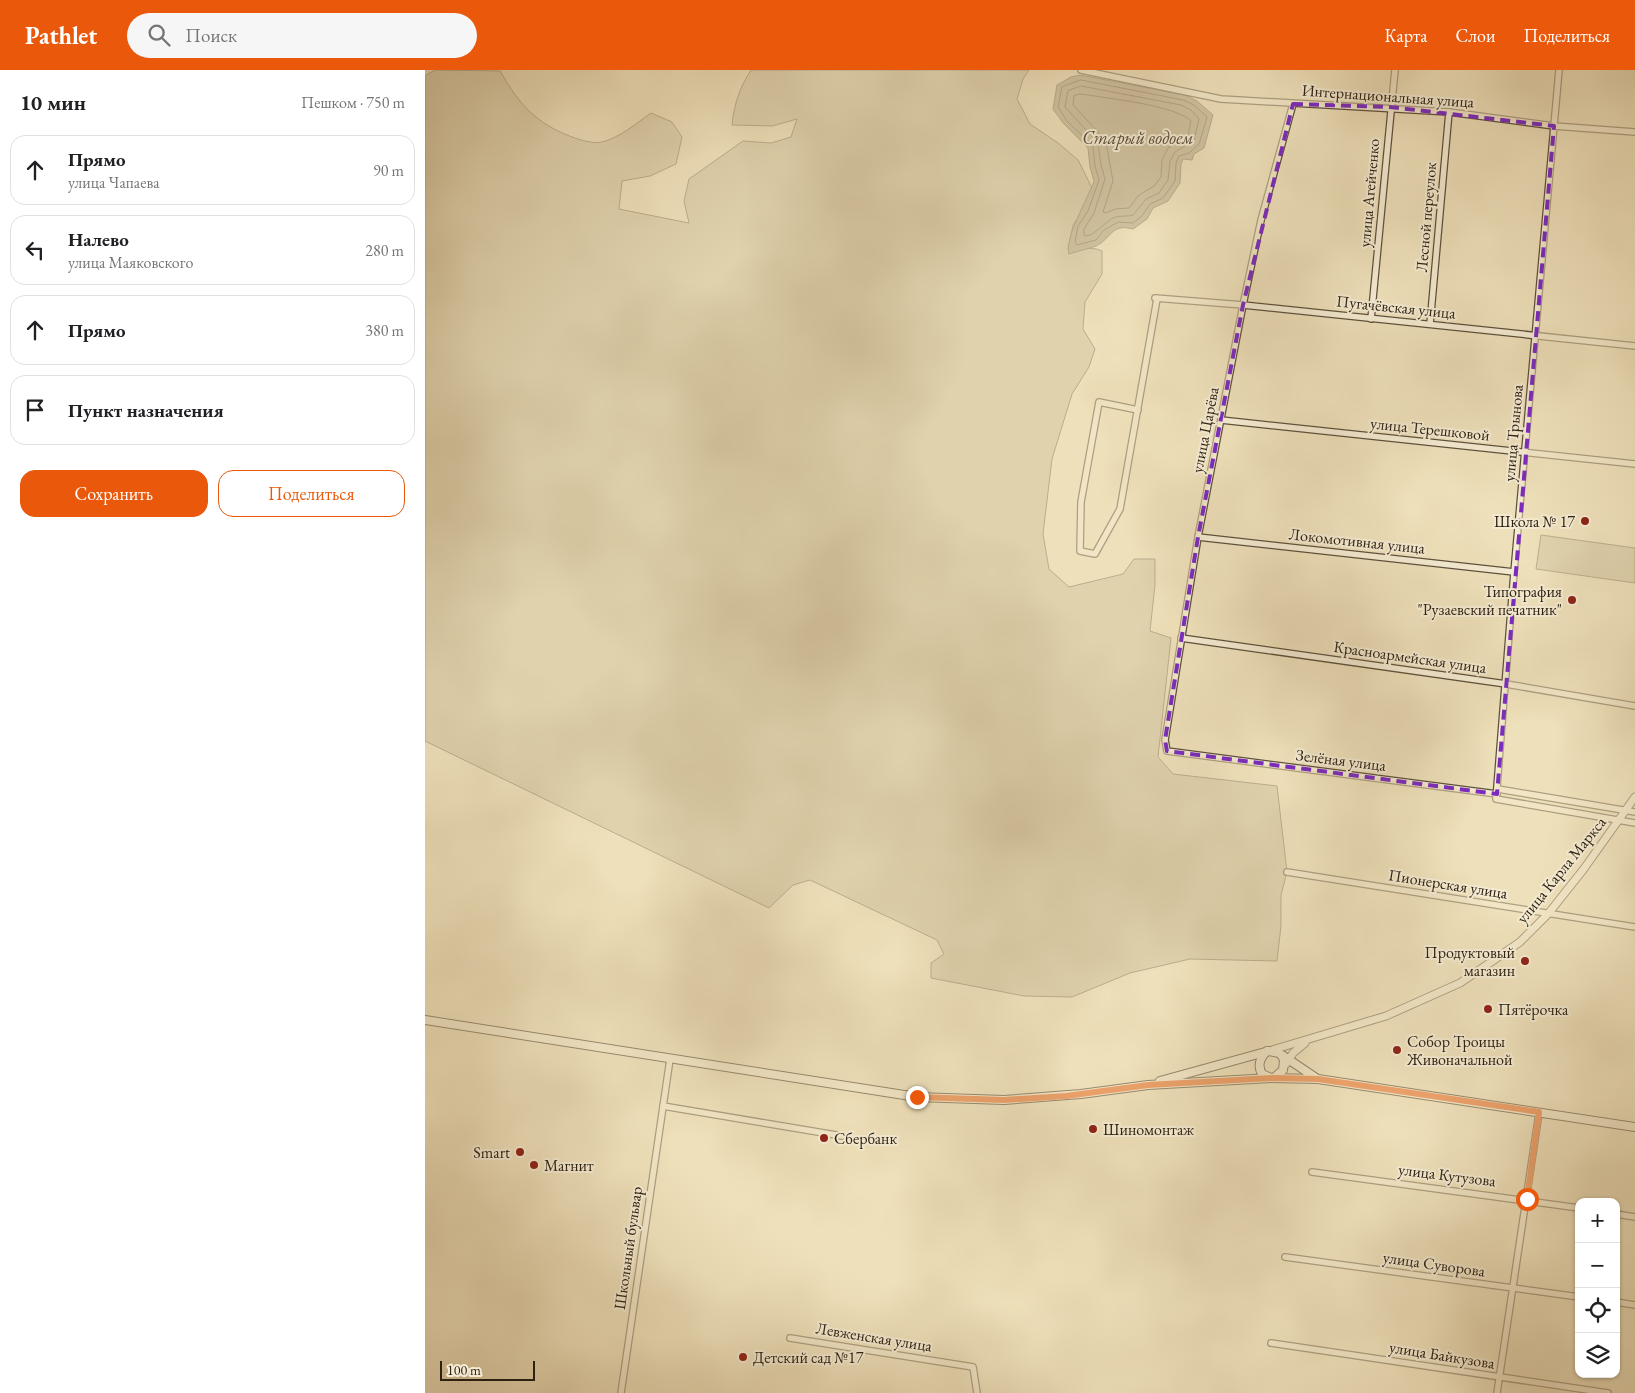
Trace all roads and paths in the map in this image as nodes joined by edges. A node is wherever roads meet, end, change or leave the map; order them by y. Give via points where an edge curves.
1 (1081, 70) edge
2 (1395, 70) edge
3 (1559, 70) edge
4 (1293, 104) junction
5 (1390, 107) junction
6 (1449, 112) junction
7 (1554, 126) junction
8 (1635, 132) edge
9 (1243, 304) junction
10 (1371, 319) junction
11 (1430, 324) junction
12 (1536, 335) junction
13 (1635, 346) edge
14 (1138, 410) junction
15 (1221, 420) junction
16 (1525, 453) junction
17 (1635, 464) edge
18 (1198, 537) junction
19 (1514, 572) junction
20 (1181, 638) junction
21 (1506, 684) junction
22 (1635, 706) edge
23 (1181, 753) joint
24 (1497, 794) junction
25 (1635, 797) edge
26 (1626, 810) junction
27 (1635, 812) edge
28 (1619, 820) junction
29 (1635, 823) edge
30 (1287, 872) dead end
31 (1548, 914) junction
32 (1635, 927) edge
33 (425, 1020) edge
34 (1312, 1038) junction
35 (1268, 1051) junction
36 (1285, 1058) junction
37 (670, 1059) junction
38 (1272, 1078) junction
39 (1318, 1079) junction
40 (1148, 1085) junction
41 (663, 1106) junction
42 (1539, 1112) junction
43 (1635, 1127) edge
44 (842, 1136) dead end
45 (1312, 1172) dead end
46 (1527, 1199) junction
47 (1575, 1207) edge
48 (1620, 1215) edge
49 (1635, 1217) edge
50 (1285, 1257) dead end
51 (1513, 1288) junction
52 (1575, 1296) edge
53 (1620, 1303) edge
54 (1635, 1305) edge
55 (790, 1338) dead end
56 (1271, 1343) dead end
57 (1499, 1378) junction
58 (621, 1393) edge
59 (977, 1393) edge
60 (1497, 1393) edge
61 (1608, 1393) edge

1 - 4 street, Интернациональная улица via 1221,99
2 - 5 street, улица Агейченко
3 - 7 street, улица Трынова
4 - 5 street, Интернациональная улица
4 - 9 street, улица Царёва via 1261,220
5 - 6 street, Интернациональная улица
5 - 10 street, улица Агейченко
6 - 7 street, Интернациональная улица
6 - 11 street, Лесной переулок
7 - 8 street, Интернациональная улица
7 - 12 street, улица Трынова
9 - 10 street, Пугачёвская улица
9 - 14 street, Пугачёвская улица via 1156,298
9 - 15 street, улица Царёва
10 - 11 street, Пугачёвская улица
11 - 12 street, Пугачёвская улица
12 - 13 street, Пугачёвская улица
12 - 16 street, улица Трынова
14 - 14 street via 1121,509 1095,554 1080,551 1081,502 1099,402
15 - 16 street, улица Терешковой
15 - 18 street, улица Царёва
16 - 17 street, улица Терешковой
16 - 19 street, улица Трынова
18 - 19 street, Локомотивная улица
18 - 20 street, улица Царёва
19 - 21 street, улица Трынова
20 - 21 street, Красноармейская улица
20 - 23 street, улица Царёва via 1165,740 1167,751
21 - 22 street, Красноармейская улица
21 - 24 street, улица Трынова
23 - 24 street, Зелёная улица
24 - 26 street, Зелёная улица
24 - 28 street, Зелёная улица
25 - 26 street, улица Карла Маркса
26 - 27 street, Зелёная улица
26 - 28 street, улица Карла Маркса
28 - 29 street, Зелёная улица
28 - 31 street, улица Карла Маркса
30 - 31 street, Пионерская улица
31 - 32 street, Пионерская улица
31 - 34 street, улица Карла Маркса via 1520,942 1460,983 1386,1016
33 - 37 main road
34 - 35 street, улица Карла Маркса
34 - 36 street, улица Карла Маркса
35 - 36 main road
35 - 38 main road via 1261,1056 1259,1066 1262,1074
35 - 40 main road, улица Карла Маркса
36 - 38 main road via 1283,1070
36 - 39 main road
37 - 40 main road via 930,1098 1048,1097
37 - 41 street, Школьный бульвар
38 - 39 main road
38 - 40 main road
39 - 42 main road
41 - 44 street
41 - 58 street, Школьный бульвар
42 - 43 main road
42 - 46 street
45 - 46 street, улица Кутузова
46 - 47 street, улица Кутузова
46 - 51 street
48 - 49 street
50 - 51 street, улица Суворова
51 - 52 street, улица Суворова
51 - 57 street
53 - 54 street
55 - 59 street, Левженская улица via 973,1366
56 - 57 street, улица Байкузова
57 - 60 street
57 - 61 street, улица Байкузова

